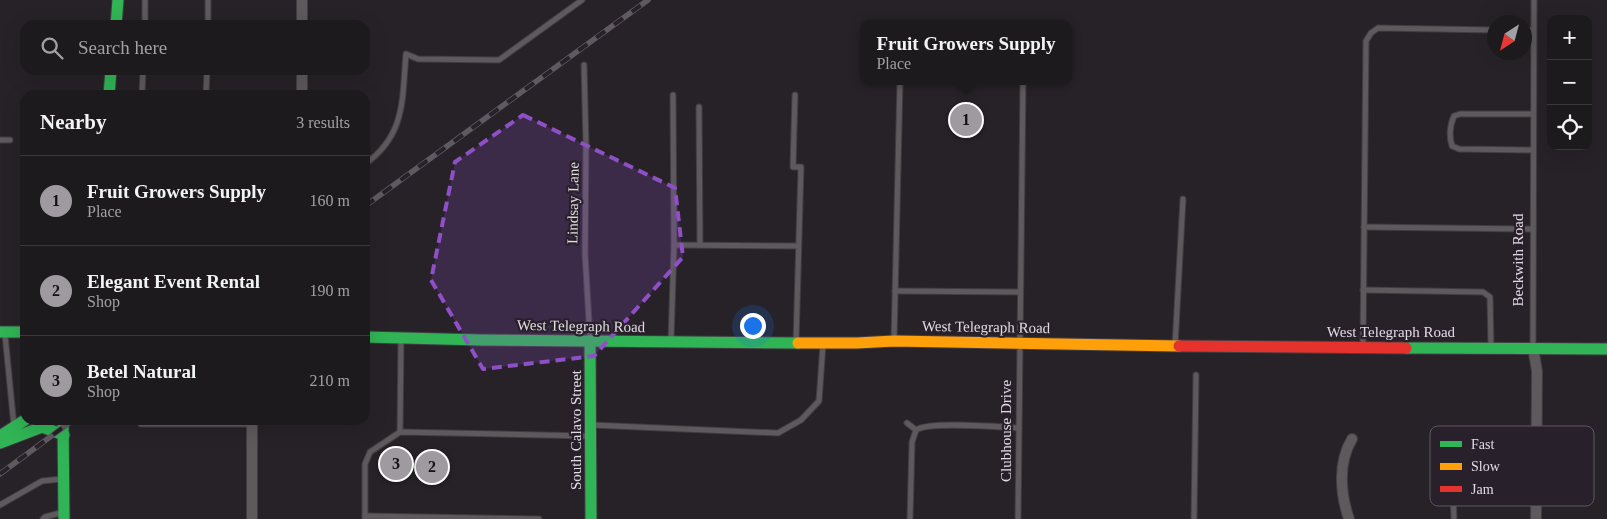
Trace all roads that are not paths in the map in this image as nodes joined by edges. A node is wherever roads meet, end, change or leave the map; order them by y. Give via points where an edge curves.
1 (118, 0) edge
2 (146, 0) edge
3 (208, 0) edge
4 (302, 0) edge
5 (582, 0) edge
6 (1534, 0) edge
7 (116, 20) edge
8 (145, 20) edge
9 (208, 20) edge
10 (302, 20) edge
11 (1487, 30) edge
12 (1533, 30) joint
13 (584, 65) dead end
14 (111, 75) edge
15 (143, 75) edge
16 (207, 75) edge
17 (302, 75) edge
18 (900, 85) edge
19 (1023, 85) edge
20 (109, 90) edge
21 (142, 90) edge
22 (206, 90) edge
23 (302, 90) edge
24 (673, 95) dead end
25 (796, 96) dead end
26 (699, 107) dead end
27 (1533, 114) junction
28 (0, 140) edge
29 (10, 140) dead end
30 (1533, 150) junction
31 (370, 160) edge
32 (1183, 200) dead end
33 (1364, 228) junction
34 (1533, 229) junction
35 (674, 245) junction
36 (700, 245) junction
37 (798, 246) junction
38 (1363, 290) junction
39 (895, 291) junction
40 (1020, 292) junction
41 (2, 332) edge
42 (20, 332) edge
43 (370, 337) edge
44 (401, 338) junction
45 (894, 340) junction
46 (590, 341) junction
47 (672, 342) junction
48 (796, 343) junction
49 (823, 343) junction
50 (1019, 343) junction
51 (1175, 346) junction
52 (1363, 348) junction
53 (1491, 348) junction
54 (1533, 348) junction
55 (1607, 349) edge
56 (1196, 375) dead end
57 (20, 423) edge
58 (907, 423) dead end
59 (63, 425) edge
60 (252, 425) edge
61 (14, 426) junction
62 (1536, 426) edge
63 (1019, 428) junction
64 (916, 430) junction
65 (591, 431) junction
66 (400, 432) junction
67 (64, 435) junction
68 (0, 436) edge
69 (1352, 439) dead end
70 (0, 443) edge
71 (64, 478) junction
72 (0, 505) edge
73 (1453, 506) edge
74 (1536, 506) edge
75 (64, 516) edge
76 (365, 517) edge
77 (43, 519) edge
78 (252, 519) edge
79 (539, 519) edge
80 (591, 519) edge
81 (910, 519) edge
82 (1018, 519) edge
83 (1194, 519) edge
84 (1349, 519) edge
85 (1454, 519) edge
86 (1536, 519) edge

1 - 7 main road
2 - 8 lane
3 - 9 lane
4 - 10 street
5 - 31 lane via 499,60 418,60 406,54 399,120 384,147
6 - 12 lane, Beckwith Road
11 - 33 lane via 1378,28 1366,41
12 - 27 lane, Beckwith Road
13 - 46 lane, Lindsay Lane via 585,253
14 - 20 main road
15 - 21 lane
16 - 22 lane
17 - 23 street
18 - 39 lane
19 - 40 lane, Clubhouse Drive
24 - 35 lane
25 - 37 lane via 793,167 801,167
26 - 36 lane
27 - 30 lane, Beckwith Road
27 - 30 lane via 1460,114 1451,122 1450,139 1452,146 1459,149
28 - 29 lane
30 - 34 lane, Beckwith Road
32 - 51 lane
33 - 34 lane
33 - 38 lane
34 - 54 lane, Beckwith Road
35 - 36 lane
35 - 47 lane
36 - 37 lane
37 - 48 lane
38 - 52 lane
38 - 53 lane via 1483,292 1490,297
39 - 40 lane
39 - 45 lane
40 - 50 lane, Clubhouse Drive
41 - 42 main road
41 - 61 lane
43 - 44 main road, West Telegraph Road
44 - 46 main road, West Telegraph Road
44 - 66 lane
45 - 49 main road, West Telegraph Road
45 - 50 main road, West Telegraph Road
46 - 47 main road, West Telegraph Road
46 - 65 main road, South Calavo Street
47 - 48 main road, West Telegraph Road
48 - 49 main road, West Telegraph Road
49 - 65 lane via 819,401 801,420 778,433
50 - 51 main road, West Telegraph Road
50 - 63 lane, Clubhouse Drive
51 - 52 main road, West Telegraph Road
52 - 53 main road, West Telegraph Road
53 - 54 main road, West Telegraph Road
54 - 55 main road, West Telegraph Road
54 - 62 street, Beckwith Road
56 - 83 lane
57 - 61 main road
58 - 64 lane
59 - 67 main road
60 - 78 street
61 - 68 main road
63 - 64 lane via 934,426
63 - 82 lane, Clubhouse Drive
64 - 81 lane via 912,442
65 - 66 lane
65 - 80 main road, South Calavo Street
66 - 76 lane via 370,452 365,464
67 - 70 main road via 42,427
67 - 71 main road
69 - 84 street via 1342,463
71 - 72 lane via 42,481
71 - 75 main road
73 - 85 lane
74 - 86 street, Beckwith Road
75 - 77 lane
76 - 79 lane

